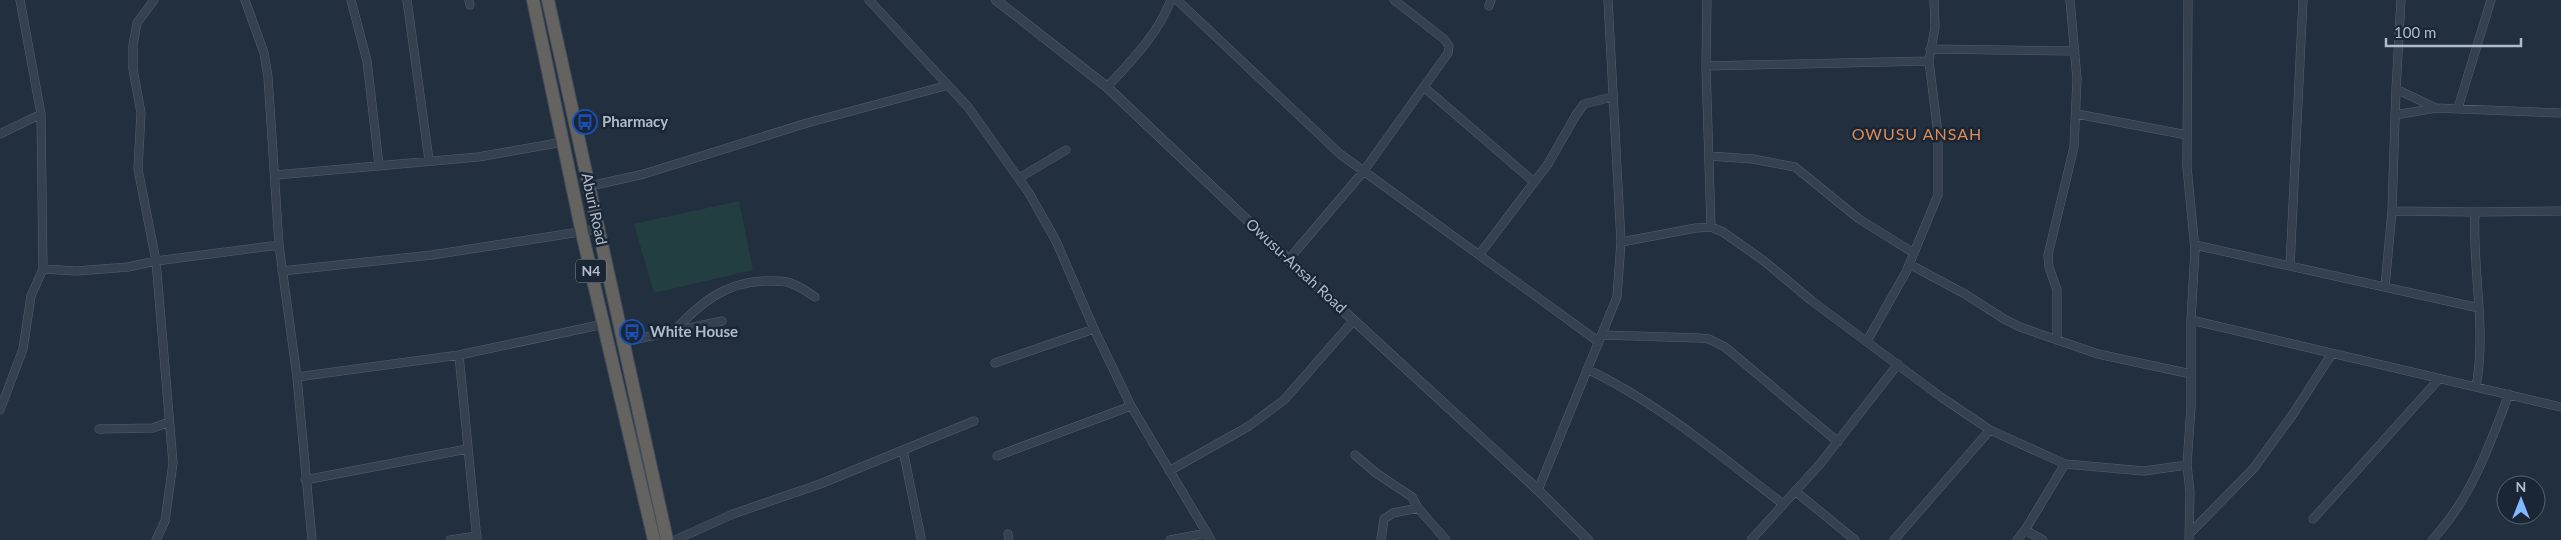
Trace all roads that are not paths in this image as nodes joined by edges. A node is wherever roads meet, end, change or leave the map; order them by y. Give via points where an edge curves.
1 (20, 0) edge
2 (154, 0) edge
3 (245, 0) edge
4 (351, 0) edge
5 (407, 0) edge
6 (533, 0) edge
7 (548, 0) edge
8 (869, 0) edge
9 (996, 0) edge
10 (1172, 0) edge
11 (1177, 0) edge
12 (1394, 0) edge
13 (1608, 0) edge
14 (1707, 0) edge
15 (1934, 0) edge
16 (2070, 0) edge
17 (2188, 0) edge
18 (2303, 0) edge
19 (2401, 0) edge
20 (2491, 0) edge
21 (1930, 49) junction
22 (2075, 51) junction
23 (1929, 61) junction
24 (1706, 66) junction
25 (945, 86) junction
26 (1107, 86) junction
27 (1425, 88) junction
28 (2396, 89) junction
29 (1612, 97) junction
30 (2436, 108) junction
31 (2458, 108) junction
32 (2561, 113) edge
33 (41, 114) junction
34 (2077, 114) junction
35 (2395, 115) junction
36 (0, 134) edge
37 (2187, 135) junction
38 (564, 142) junction
39 (1066, 150) dead end
40 (1709, 156) junction
41 (429, 160) junction
42 (380, 165) junction
43 (1363, 172) junction
44 (276, 175) junction
45 (1019, 178) junction
46 (1534, 182) junction
47 (590, 186) junction
48 (2392, 211) junction
49 (2561, 211) edge
50 (2475, 212) junction
51 (1711, 227) junction
52 (599, 229) junction
53 (582, 233) junction
54 (1621, 242) junction
55 (279, 245) junction
56 (2195, 245) junction
57 (1914, 253) junction
58 (1479, 255) junction
59 (1289, 259) junction
60 (156, 260) junction
61 (1909, 264) junction
62 (2290, 266) junction
63 (43, 269) junction
64 (282, 271) junction
65 (2385, 287) junction
66 (815, 297) dead end
67 (2479, 308) junction
68 (722, 320) dead end
69 (1354, 320) junction
70 (2191, 320) junction
71 (604, 324) junction
72 (1094, 329) junction
73 (673, 332) junction
74 (1600, 339) junction
75 (2057, 340) junction
76 (1866, 341) junction
77 (623, 342) junction
78 (459, 355) junction
79 (2331, 355) junction
80 (995, 363) dead end
81 (1898, 364) junction
82 (1587, 369) junction
83 (2192, 374) junction
84 (297, 377) junction
85 (2439, 379) junction
86 (2476, 387) junction
87 (2509, 394) junction
88 (1131, 406) junction
89 (2561, 407) edge
90 (0, 410) edge
91 (974, 421) dead end
92 (170, 422) junction
93 (99, 428) dead end
94 (1990, 430) junction
95 (1838, 442) junction
96 (468, 449) junction
97 (903, 450) junction
98 (1355, 455) dead end
99 (997, 456) dead end
100 (2065, 464) junction
101 (2187, 465) junction
102 (1169, 470) junction
103 (305, 480) junction
104 (1538, 490) junction
105 (1795, 491) junction
106 (1783, 504) junction
107 (1418, 508) junction
108 (2313, 519) dead end
109 (2025, 530) junction
110 (1209, 537) edge
111 (2189, 537) edge
112 (477, 538) edge
113 (921, 538) dead end
114 (156, 540) edge
115 (312, 540) edge
116 (450, 540) edge
117 (654, 540) edge
118 (667, 540) edge
119 (675, 540) edge
120 (1170, 540) edge
121 (1381, 540) edge
122 (1446, 540) edge
123 (1588, 540) edge
124 (1750, 540) edge
125 (1855, 540) edge
126 (1894, 540) edge
127 (2017, 540) edge
128 (2043, 540) edge
129 (2432, 540) edge

1 - 33 street
2 - 60 street via 137,23 133,69 141,113 138,170
3 - 44 street via 264,53
4 - 42 street via 367,61
5 - 41 street
6 - 38 highway, Aburi Road / N4
7 - 47 highway, Aburi Road / N4
8 - 25 street
9 - 26 street, Owusu-Ansah Road
10 - 26 street via 1154,33
11 - 43 street
12 - 27 street via 1449,46 1448,53
13 - 29 street
14 - 24 street
15 - 21 street via 1935,27
16 - 22 street
17 - 37 street
18 - 62 street
19 - 28 street
20 - 31 street
21 - 22 street
21 - 23 street
22 - 34 street
23 - 24 street
23 - 57 street via 1938,134 1940,187
24 - 40 street
25 - 45 street via 968,107
25 - 47 street via 807,123 644,174
26 - 59 street, Owusu-Ansah Road
27 - 43 street
27 - 46 street
28 - 30 street
28 - 35 street
29 - 46 street via 1584,104
29 - 54 street
30 - 31 street
30 - 35 street
31 - 32 street
33 - 36 street
33 - 63 street
34 - 37 street
34 - 75 street via 2074,147 2048,255 2057,290
35 - 48 street
37 - 56 street
38 - 41 street via 502,154
38 - 53 highway, Aburi Road / N4
39 - 45 street
40 - 51 street
40 - 57 street via 1753,159 1794,167 1859,218
41 - 42 street
42 - 44 street
43 - 58 street
43 - 59 street
44 - 55 street
45 - 72 street via 1056,242
46 - 58 street
47 - 52 highway, Aburi Road / N4
48 - 50 street
48 - 65 street
49 - 50 street
50 - 67 street
51 - 54 street
51 - 76 street via 1764,260
52 - 53 street
52 - 77 highway, Aburi Road / N4
53 - 64 street via 432,256
53 - 71 highway, Aburi Road / N4
54 - 74 street via 1617,297
55 - 60 street
55 - 64 street
56 - 62 street
56 - 70 street
57 - 61 street
58 - 74 street
59 - 69 street, Owusu-Ansah Road
60 - 63 street via 106,270
60 - 92 street
61 - 75 street via 1965,294 2004,320
61 - 76 street
62 - 65 street
63 - 90 street via 31,296 23,349
64 - 84 street
65 - 67 street
66 - 73 street via 794,284 784,282 754,281 732,285 701,305
67 - 86 street via 2481,355
68 - 73 street
69 - 102 street via 1284,400 1249,426
69 - 104 street, Owusu-Ansah Road
70 - 79 street
70 - 83 street
71 - 78 street
71 - 117 highway, Aburi Road / N4
72 - 80 street
72 - 88 street
73 - 77 street
74 - 82 street
74 - 95 street via 1699,338 1716,342
75 - 83 street via 2125,361
76 - 81 street
77 - 118 highway, Aburi Road / N4
78 - 84 street
78 - 96 street
79 - 85 street
79 - 111 street via 2294,414 2254,468
81 - 94 street via 1941,398
81 - 95 street
82 - 104 street
82 - 106 street via 1621,385 1695,435
83 - 101 street
84 - 103 street
85 - 86 street
85 - 108 street
86 - 87 street
87 - 89 street
87 - 129 street via 2472,484
88 - 99 street
88 - 102 street
91 - 97 street
92 - 93 street via 153,428
92 - 114 street via 173,463 165,521
94 - 100 street
94 - 126 street
95 - 105 street
96 - 103 street
96 - 112 street
97 - 113 street
97 - 119 street via 820,484 733,514
98 - 107 street via 1412,497
100 - 101 street via 2144,470
100 - 109 street
101 - 111 street
102 - 110 street
103 - 115 street
104 - 123 street, Owusu-Ansah Road
105 - 106 street
105 - 125 street
106 - 124 street
107 - 121 street via 1393,513 1384,520
107 - 122 street
109 - 127 street
109 - 128 street
110 - 120 street
112 - 116 street

